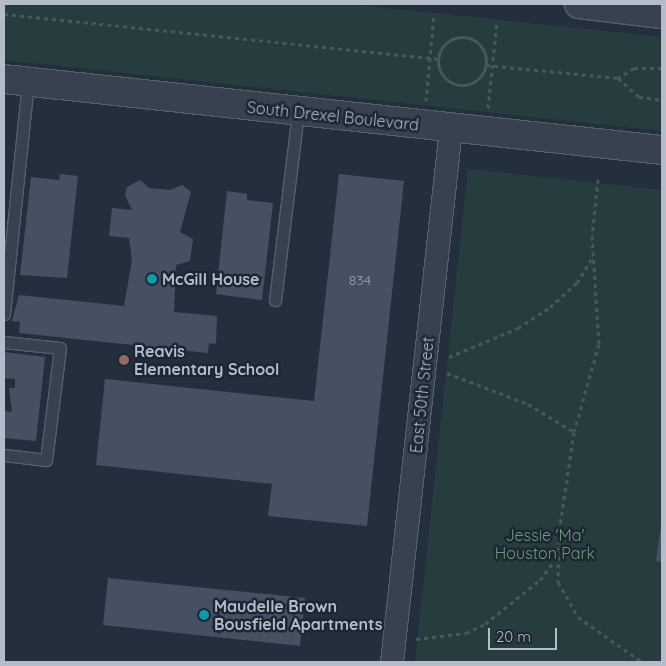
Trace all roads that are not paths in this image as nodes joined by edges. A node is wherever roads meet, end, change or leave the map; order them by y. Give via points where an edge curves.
1 (579, 4) edge
2 (662, 14) edge
3 (16, 81) edge
4 (298, 112) junction
5 (450, 129) junction
6 (662, 150) edge
7 (275, 300) dead end
8 (4, 314) edge
9 (4, 342) edge
10 (4, 456) edge
11 (392, 662) edge

1 - 2 street
3 - 4 street, South Drexel Boulevard
3 - 8 lane
4 - 5 street, South Drexel Boulevard
4 - 7 lane
5 - 6 street, South Drexel Boulevard
5 - 11 street, East 50th Street
9 - 10 lane via 60,348 46,460

